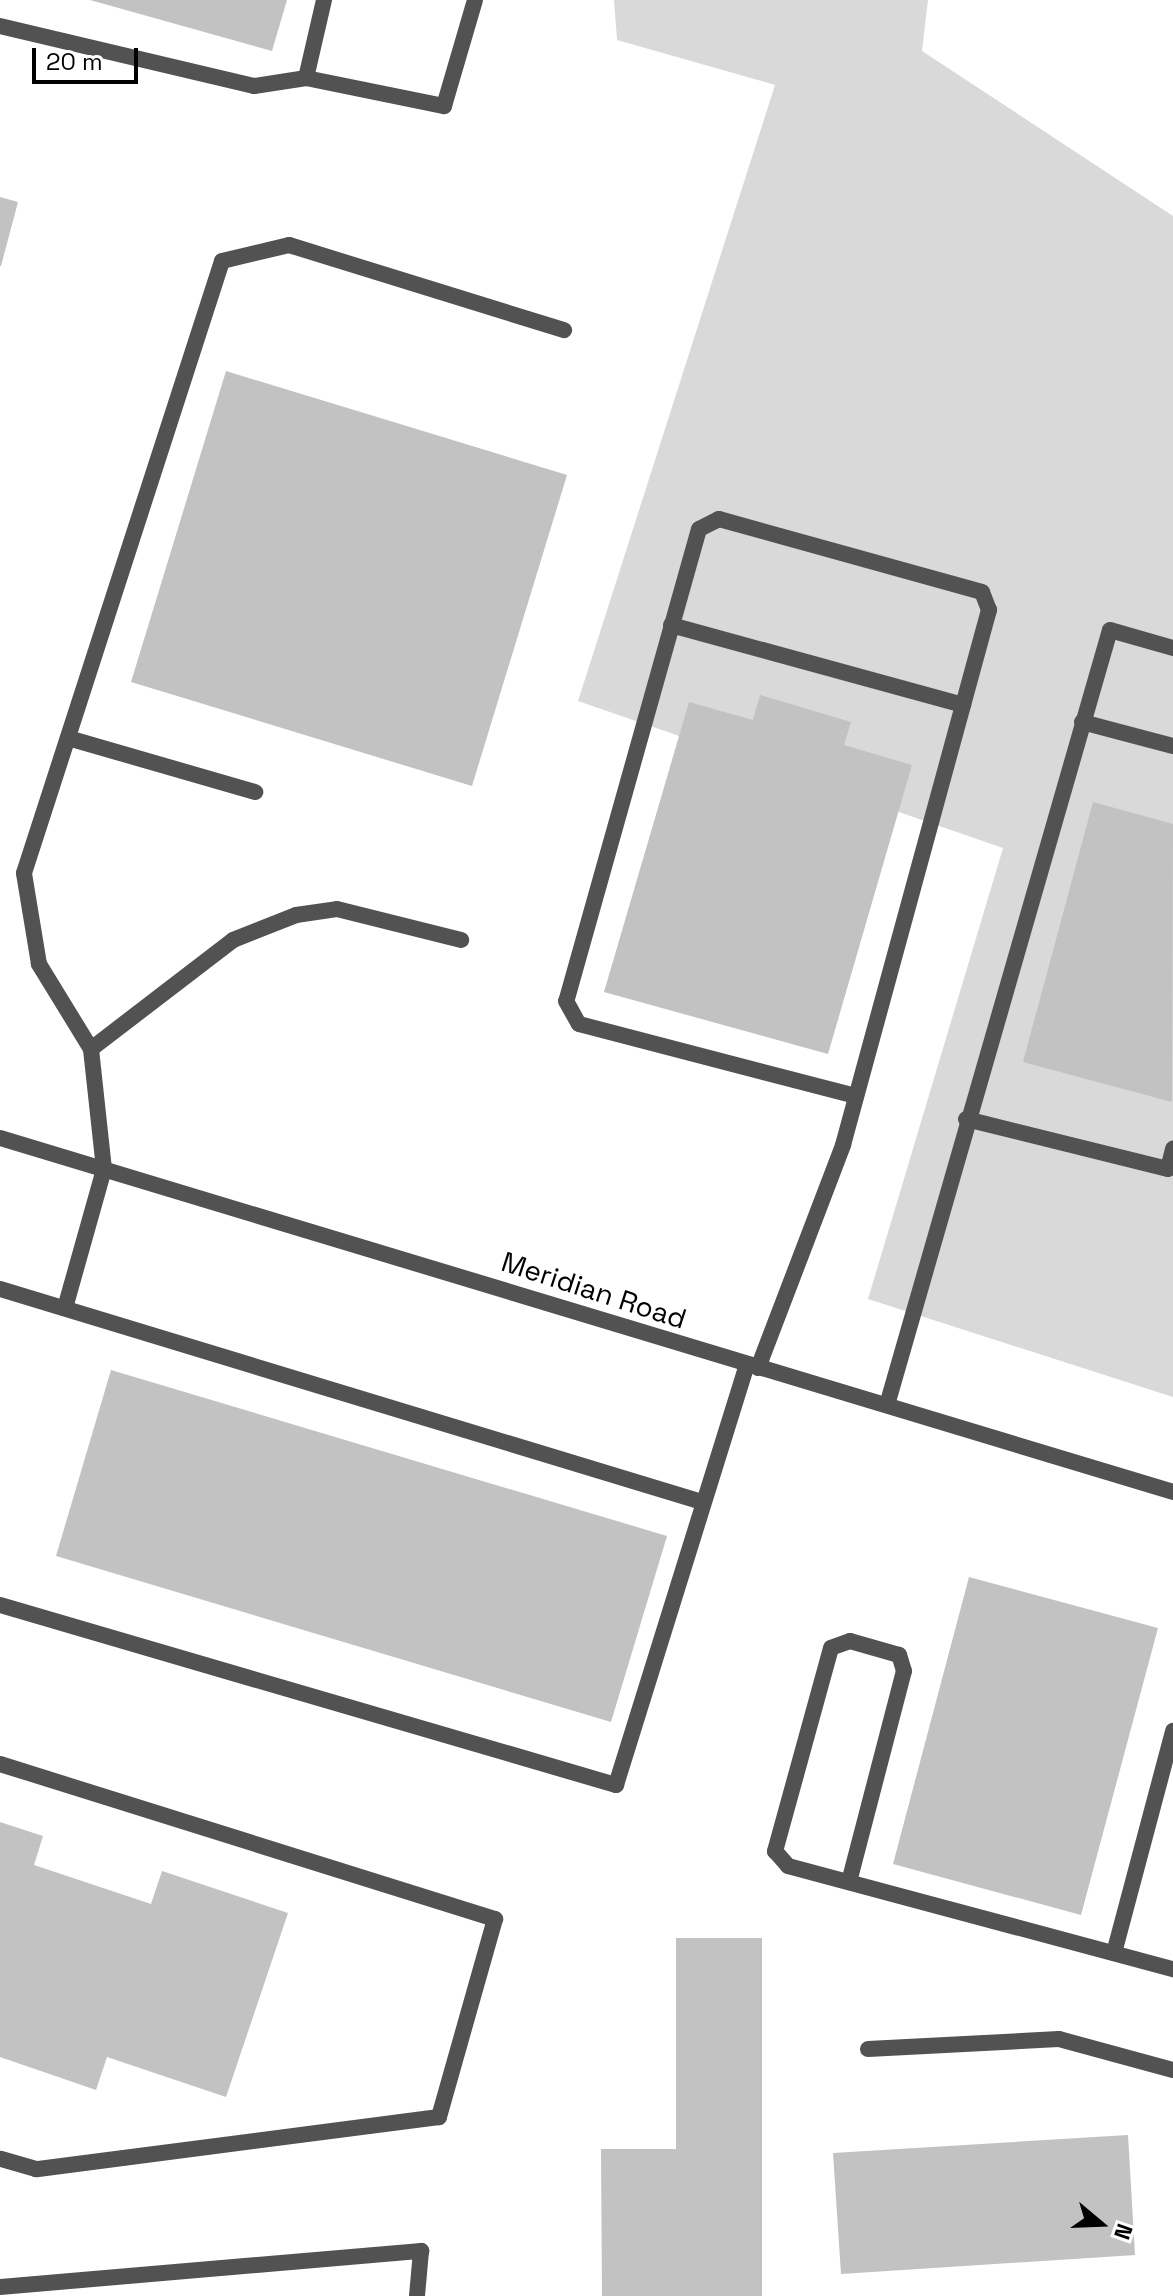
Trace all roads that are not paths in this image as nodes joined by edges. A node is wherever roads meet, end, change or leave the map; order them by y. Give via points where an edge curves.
1 (324, 0) edge
2 (475, 0) edge
3 (0, 26) edge
4 (306, 78) junction
5 (564, 330) dead end
6 (671, 625) junction
7 (1173, 648) edge
8 (963, 705) junction
9 (1082, 722) junction
10 (68, 738) junction
11 (1173, 746) edge
12 (255, 792) dead end
13 (461, 940) dead end
14 (91, 1049) junction
15 (856, 1096) junction
16 (966, 1119) junction
17 (0, 1138) edge
18 (1173, 1149) edge
19 (104, 1169) junction
20 (0, 1289) edge
21 (65, 1308) junction
22 (752, 1367) junction
23 (887, 1405) junction
24 (1173, 1492) edge
25 (702, 1502) junction
26 (0, 1605) edge
27 (1173, 1731) edge
28 (0, 1764) edge
29 (849, 1882) junction
30 (1114, 1953) junction
31 (1173, 1969) edge
32 (868, 2049) dead end
33 (1173, 2070) edge
34 (0, 2159) edge
35 (0, 2287) edge
36 (417, 2296) edge

1 - 4 street
2 - 4 street via 444,106
3 - 4 street via 254,86
5 - 10 street via 289,245 222,261
6 - 8 street
6 - 8 street via 699,529 719,519 734,523 982,592 989,610
6 - 15 street via 566,1001 579,1024
7 - 9 street via 1110,630
8 - 15 street
9 - 11 street
9 - 16 street
10 - 12 street
10 - 14 street via 24,873 39,964
13 - 14 street via 337,909 296,915 233,940
14 - 19 street
15 - 22 street
16 - 18 street via 1168,1169
16 - 23 street
17 - 19 street, Meridian Road
19 - 21 street
19 - 22 street, Meridian Road
20 - 21 street
21 - 25 street
22 - 23 street, Meridian Road
22 - 25 street
23 - 24 street, Meridian Road
25 - 26 street via 616,1785
27 - 30 street
28 - 34 street via 495,1919 439,2117 36,2169
29 - 29 street via 904,1671 899,1655 850,1641 831,1648 775,1851 788,1866
29 - 30 street
30 - 31 street
32 - 33 street via 1059,2039
35 - 36 street via 421,2251

